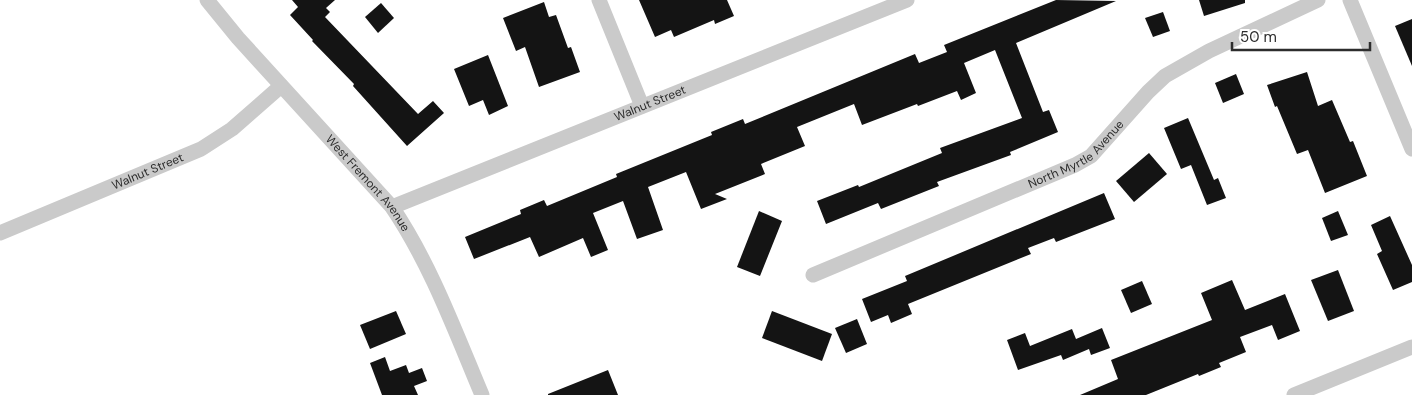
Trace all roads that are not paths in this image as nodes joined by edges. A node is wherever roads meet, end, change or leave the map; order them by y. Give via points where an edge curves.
1 (207, 0) edge
2 (599, 0) edge
3 (907, 0) edge
4 (1318, 0) edge
5 (1350, 0) edge
6 (880, 5) edge
7 (281, 86) junction
8 (642, 106) junction
9 (1408, 128) edge
10 (1412, 148) edge
11 (392, 207) junction
12 (0, 233) edge
13 (813, 275) dead end
14 (1412, 347) edge
15 (482, 395) edge
16 (1294, 395) edge

1 - 7 street, West Fremont Avenue
2 - 8 street
3 - 6 street, Walnut Street
4 - 13 street, North Myrtle Avenue via 1209,51 1165,76 1091,156 1075,165
5 - 9 street
6 - 8 street, Walnut Street
7 - 11 street, West Fremont Avenue
7 - 12 street, Walnut Street via 232,128 201,149
8 - 11 street, Walnut Street
9 - 10 street
11 - 15 street, West Fremont Avenue via 432,276
14 - 16 street

